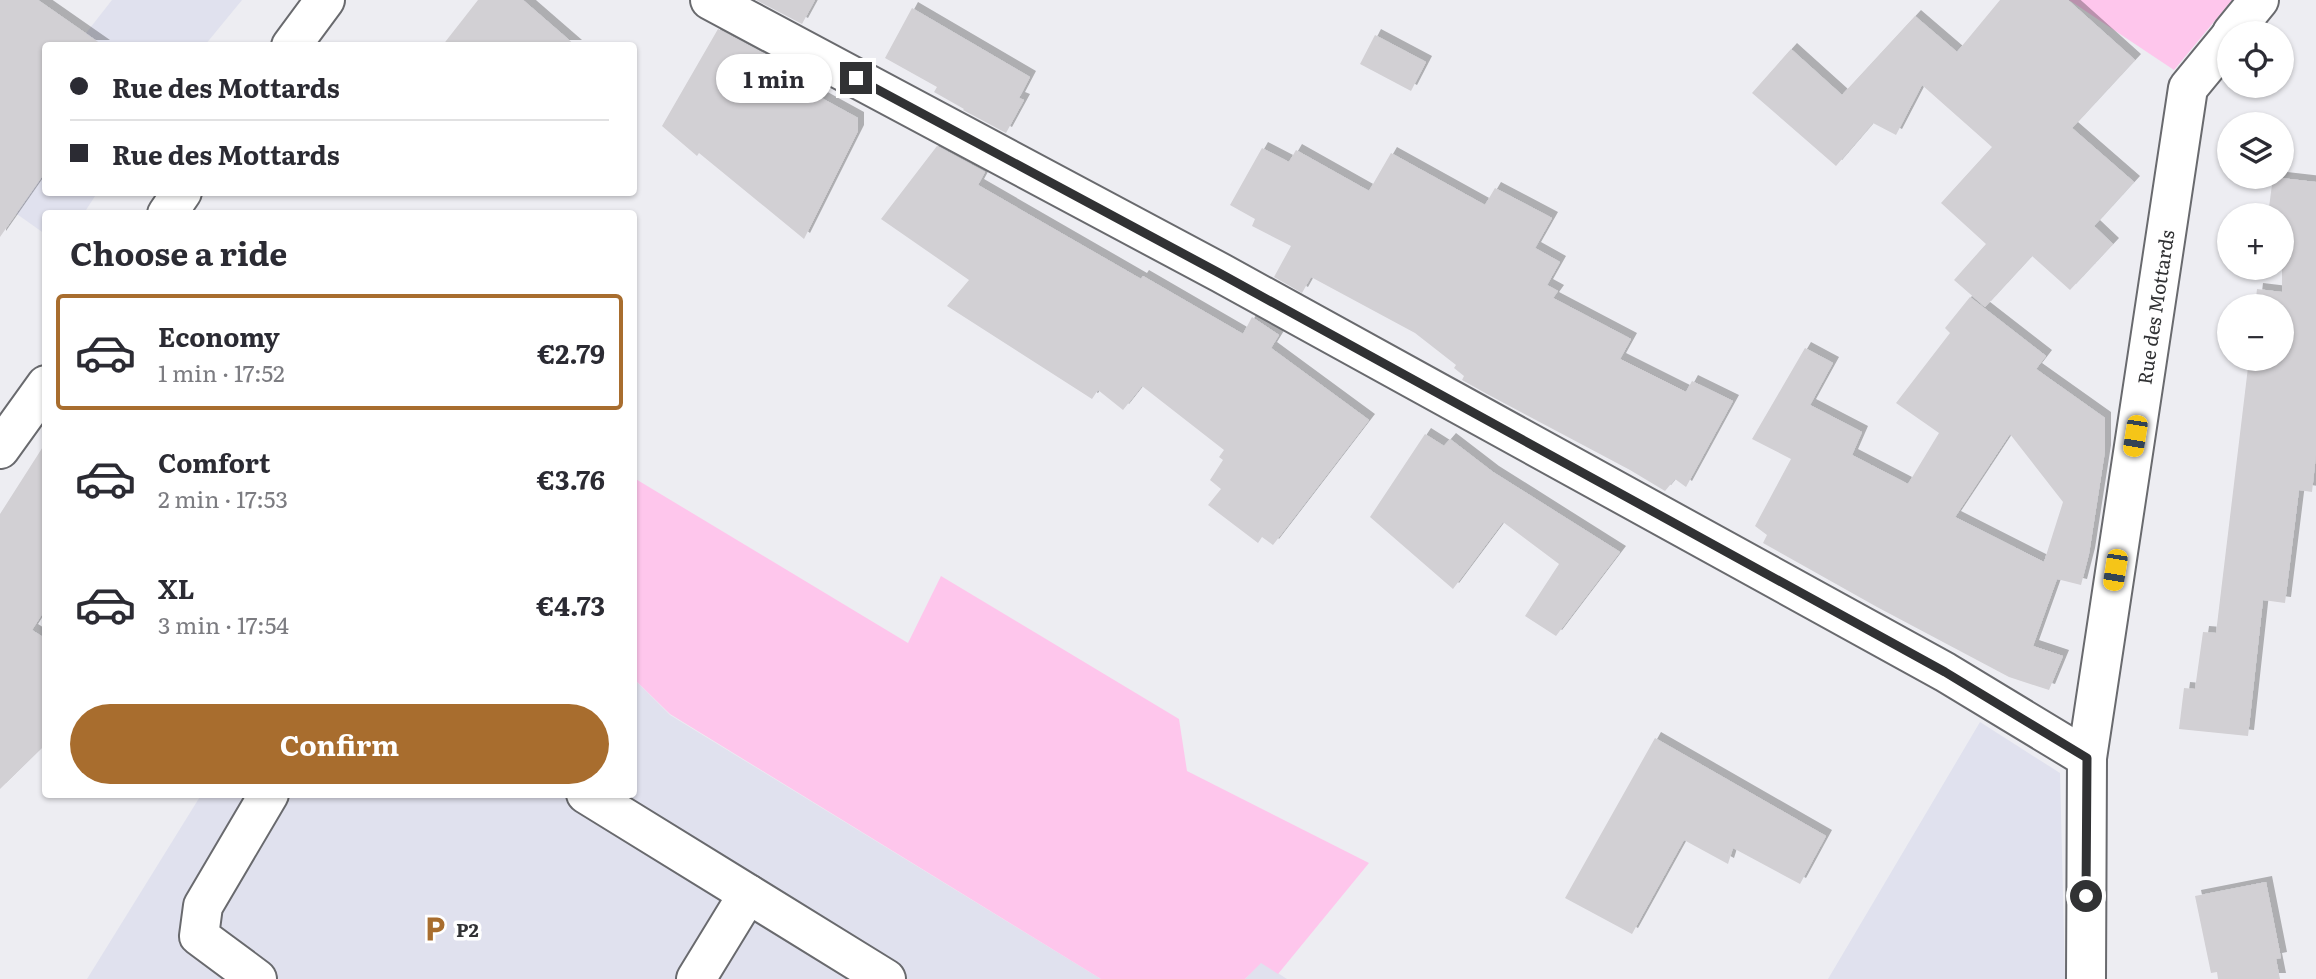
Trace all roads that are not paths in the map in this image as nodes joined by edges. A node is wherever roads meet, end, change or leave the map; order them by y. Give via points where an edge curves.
1 (325, 0) edge
2 (710, 0) edge
3 (2259, 0) edge
4 (2242, 21) edge
5 (294, 42) edge
6 (2217, 52) edge
7 (42, 391) edge
8 (0, 449) edge
9 (2087, 758) junction
10 (267, 798) edge
11 (592, 798) edge
12 (748, 894) junction
13 (257, 979) edge
14 (696, 979) edge
15 (886, 979) edge
16 (2086, 979) edge

1 - 5 street
2 - 9 street via 1221,274 1945,672
3 - 4 street, Rue des Mottards
6 - 9 street, Rue des Mottards via 2188,88
7 - 8 street
9 - 16 street, Rue des Mottards
10 - 13 street via 203,906 199,936
11 - 12 street
12 - 14 street
12 - 15 street

